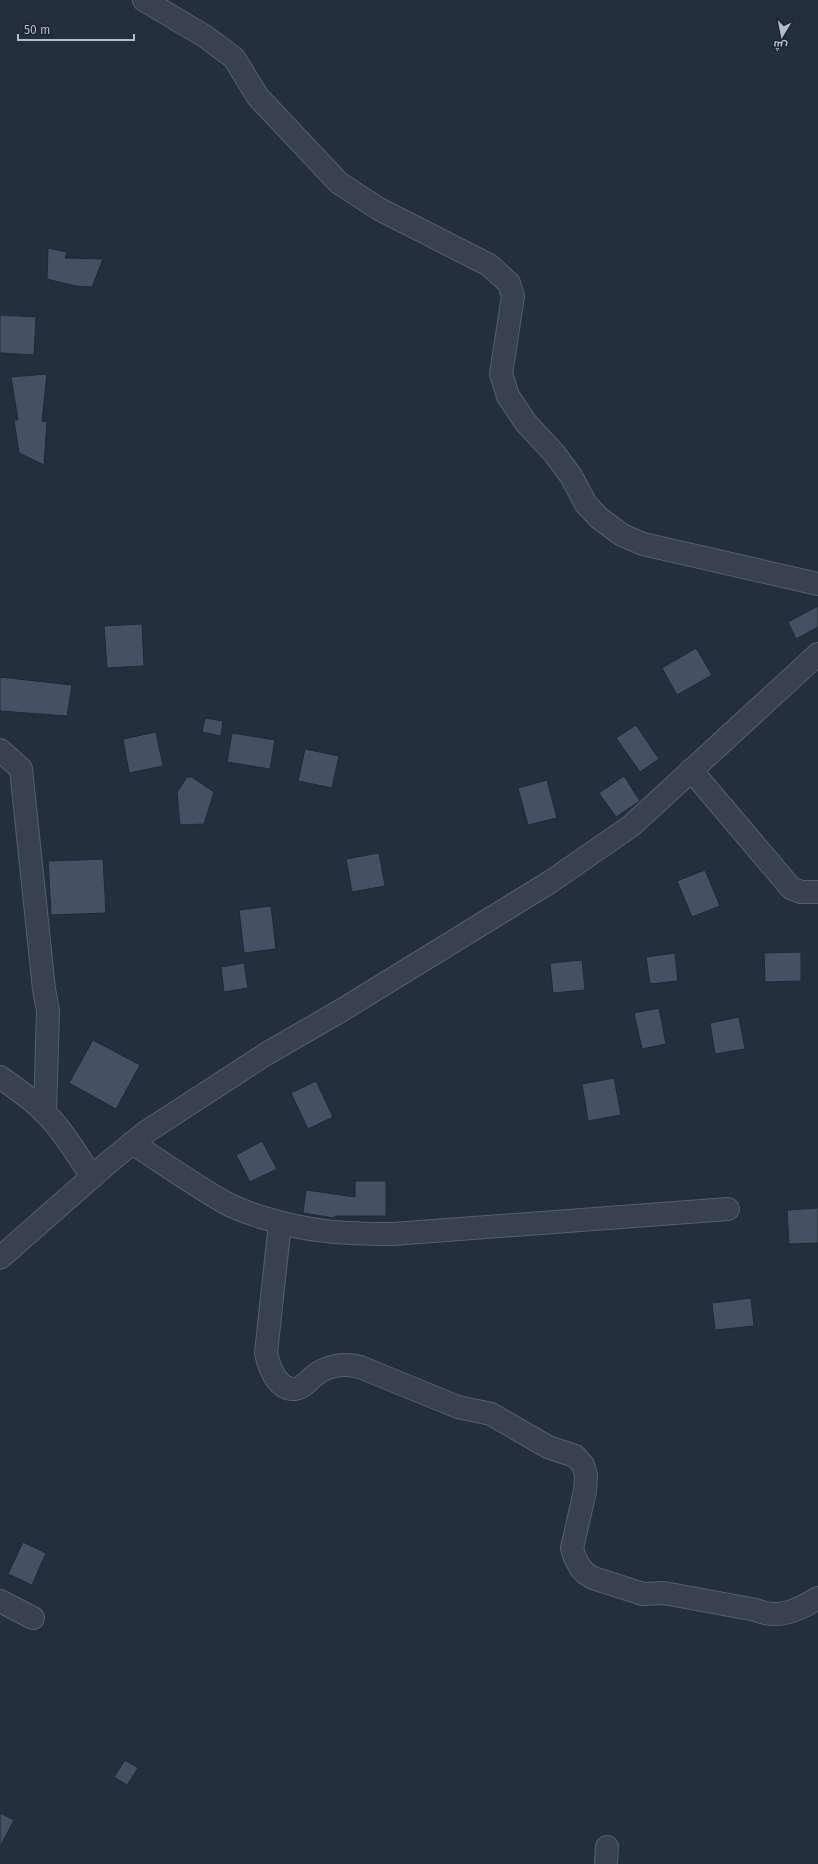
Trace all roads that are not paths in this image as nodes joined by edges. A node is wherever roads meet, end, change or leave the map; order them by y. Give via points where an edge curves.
1 (144, 0) edge
2 (818, 584) edge
3 (818, 654) edge
4 (0, 750) edge
5 (691, 770) junction
6 (818, 892) edge
7 (0, 1077) edge
8 (45, 1112) junction
9 (132, 1143) junction
10 (92, 1177) junction
11 (728, 1209) dead end
12 (280, 1223) junction
13 (0, 1258) edge
14 (818, 1598) edge
15 (0, 1601) edge
16 (32, 1618) dead end

1 - 2 street via 206,37 234,58 258,96 338,183 380,209 489,265 509,283 513,296 501,374 508,396 526,423 554,453 571,476 586,504 599,518 622,535 643,544
3 - 5 street
4 - 8 street via 21,769 48,1011
5 - 6 street via 791,888 800,892
5 - 9 street via 631,826 550,882 266,1054 186,1104
7 - 8 street
8 - 10 street
9 - 10 street
9 - 12 street via 225,1203
10 - 13 street
11 - 12 street via 393,1234 313,1231
12 - 14 street via 266,1353 272,1372 285,1386 295,1389 324,1370 347,1364 360,1367 458,1407 491,1414 548,1447 575,1456 583,1465 586,1475 585,1492 572,1548 574,1558 580,1567 593,1578 642,1594 664,1593 756,1610 763,1614 790,1612
15 - 16 street

